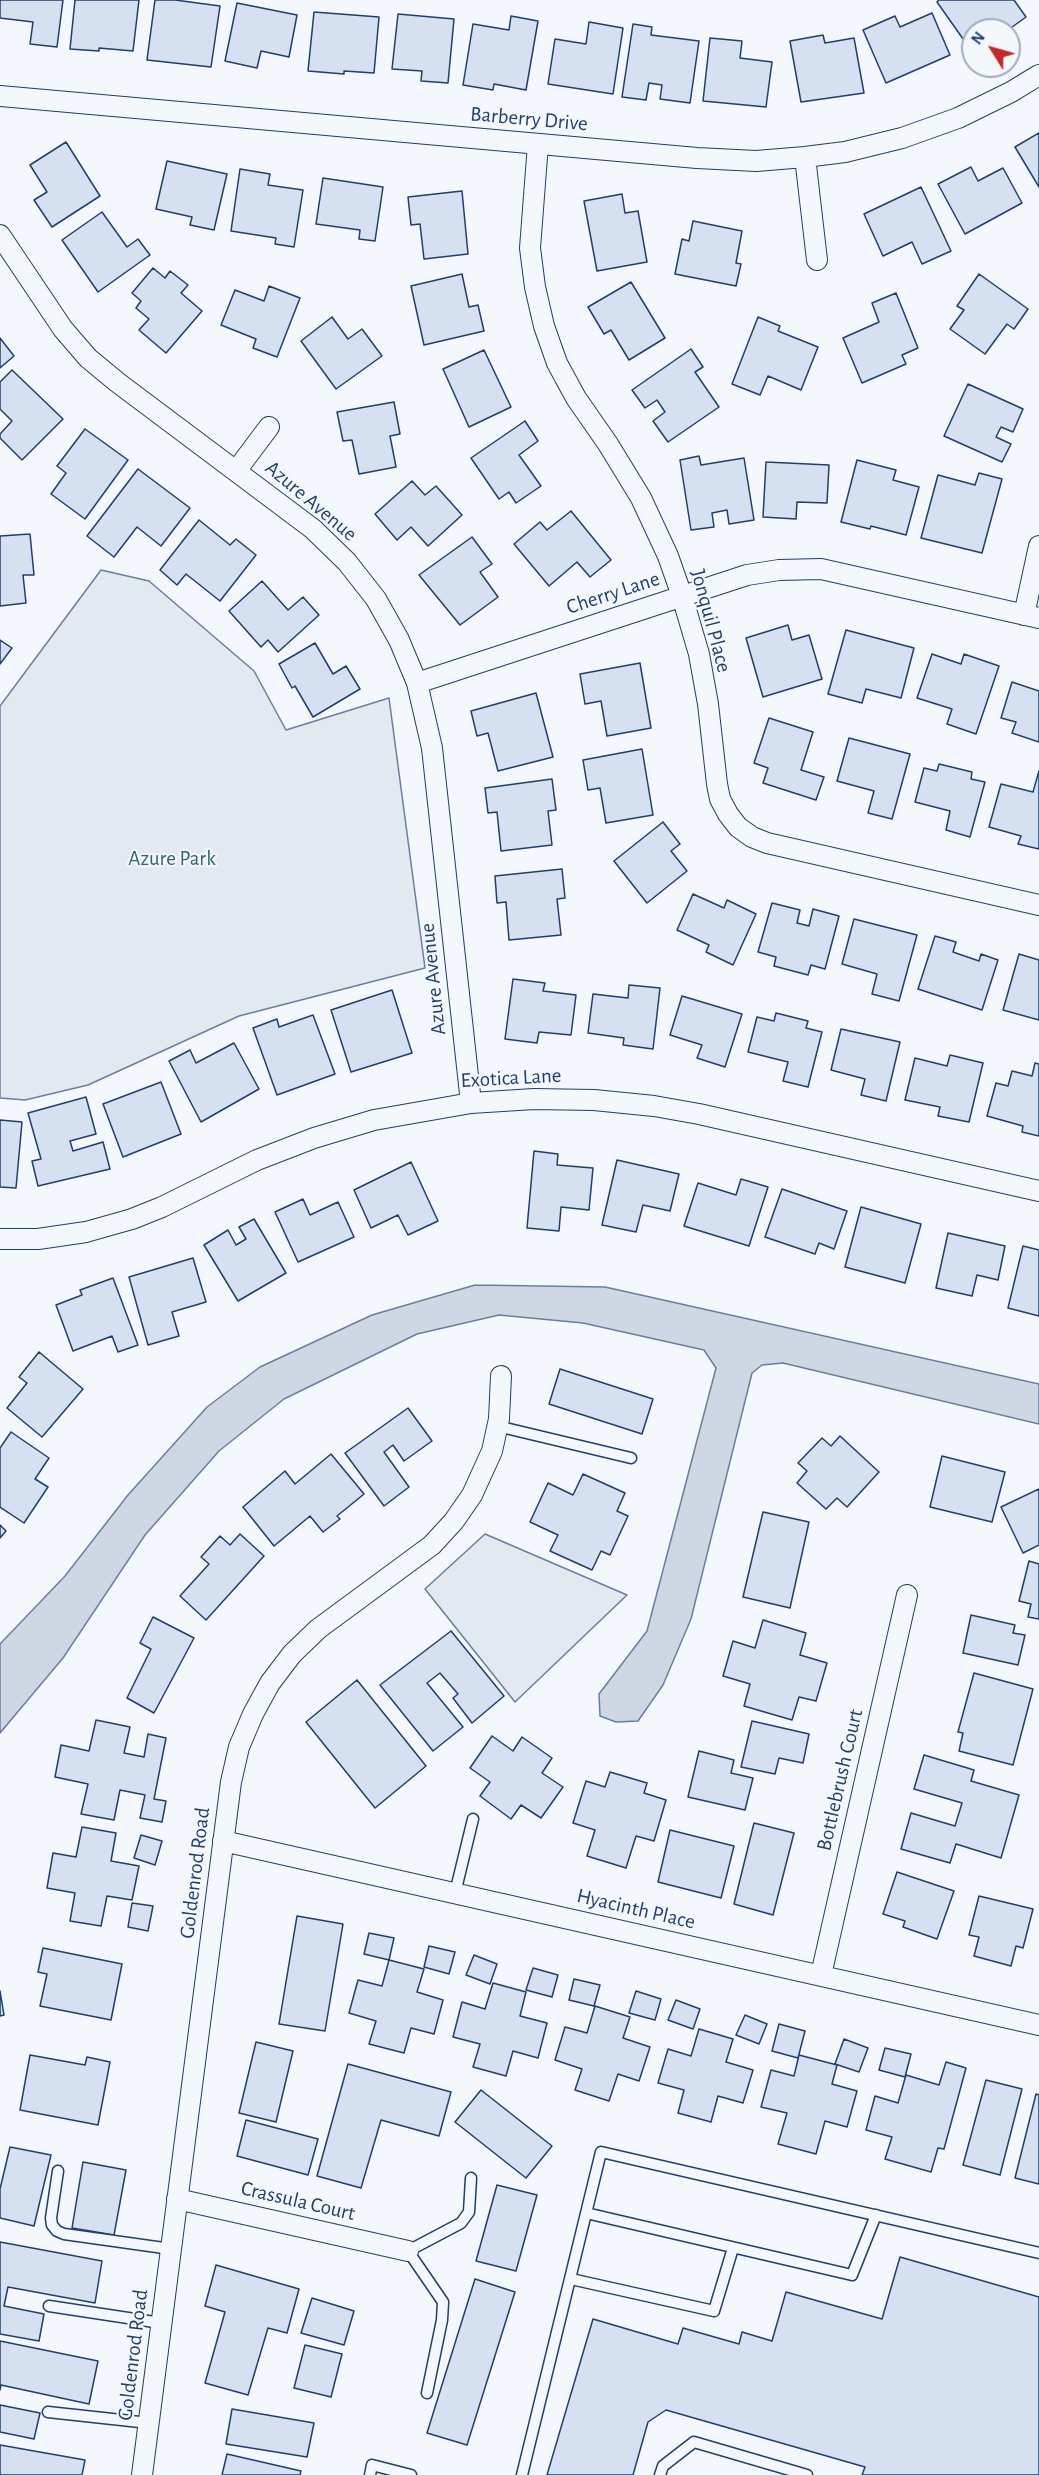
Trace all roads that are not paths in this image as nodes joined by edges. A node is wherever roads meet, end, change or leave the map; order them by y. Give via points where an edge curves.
1 (1039, 75) edge
2 (0, 96) edge
3 (538, 144) junction
4 (805, 158) junction
5 (0, 235) edge
6 (817, 260) dead end
7 (268, 427) dead end
8 (236, 471) junction
9 (1039, 546) edge
10 (682, 596) junction
11 (1031, 616) edge
12 (417, 683) junction
13 (1039, 905) edge
14 (471, 1103) junction
15 (1039, 1191) edge
16 (0, 1239) edge
17 (501, 1376) dead end
18 (497, 1426) junction
19 (631, 1458) dead end
20 (906, 1595) dead end
21 (473, 1819) dead end
22 (223, 1841) junction
23 (455, 1893) junction
24 (820, 1975) junction
25 (1039, 2025) edge
26 (58, 2171) dead end
27 (471, 2178) dead end
28 (177, 2199) junction
29 (586, 2213) junction
30 (876, 2215) junction
31 (734, 2248) junction
32 (171, 2249) junction
33 (408, 2251) junction
34 (1039, 2253) edge
35 (571, 2279) junction
36 (49, 2306) dead end
37 (161, 2323) junction
38 (427, 2393) dead end
39 (48, 2412) dead end
40 (148, 2423) junction
41 (142, 2475) edge
42 (370, 2475) edge
43 (411, 2475) edge
44 (522, 2475) edge
45 (660, 2475) edge
46 (807, 2475) edge

1 - 4 street, Barberry Drive via 958,118 914,134
2 - 3 street, Barberry Drive
3 - 4 street, Barberry Drive via 697,158
3 - 10 street, Jonquil Place via 530,248 544,326 557,363 576,398 641,498
4 - 6 street
5 - 8 street, Azure Avenue via 63,329 88,358
7 - 8 street
8 - 12 street, Azure Avenue via 313,529 347,562 376,599
9 - 11 street
10 - 11 street, Cherry Lane via 747,575 821,569
10 - 12 street, Cherry Lane
10 - 13 street, Jonquil Place via 700,664 720,800 738,827 767,843
12 - 14 street, Azure Avenue via 432,748
14 - 15 street, Exotica Lane via 534,1099 654,1106
14 - 16 street, Exotica Lane via 385,1118 314,1138 123,1221 67,1235
17 - 18 street, Goldenrod Road
18 - 19 lane
18 - 22 street, Goldenrod Road via 487,1466 454,1521 432,1545 318,1629 270,1683 239,1747
20 - 24 street, Bottlebrush Court
21 - 23 lane
22 - 23 street, Hyacinth Place
22 - 28 street, Goldenrod Road
23 - 24 street, Hyacinth Place
24 - 25 street, Hyacinth Place
26 - 32 lane via 51,2218 57,2231
27 - 33 lane via 469,2212 461,2223
28 - 32 street, Goldenrod Road
28 - 33 street, Crassula Court
29 - 30 lane via 601,2151
29 - 31 lane
29 - 35 lane
30 - 31 lane via 852,2275
30 - 34 lane
31 - 35 lane via 714,2311
32 - 37 street, Goldenrod Road
33 - 38 lane via 443,2302
35 - 44 lane
36 - 37 lane
37 - 40 street, Goldenrod Road
39 - 40 lane
40 - 41 street, Goldenrod Road
42 - 43 lane via 372,2465
45 - 46 lane via 663,2466 694,2442

